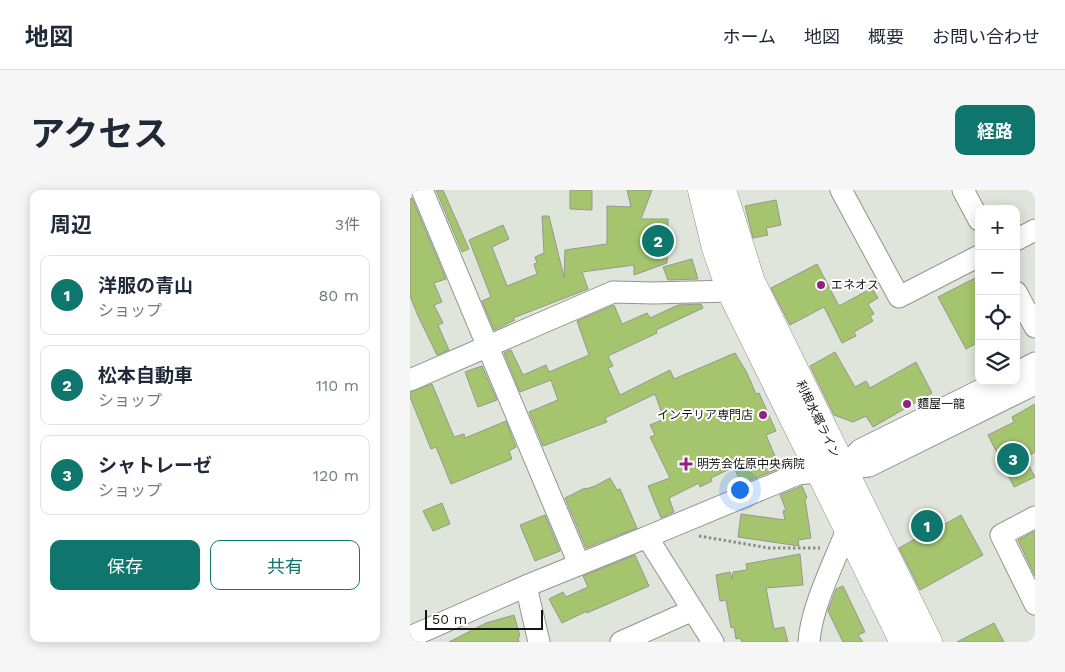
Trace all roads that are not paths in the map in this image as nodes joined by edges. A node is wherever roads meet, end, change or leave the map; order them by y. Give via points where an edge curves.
1 (422, 190) edge
2 (702, 190) edge
3 (722, 190) edge
4 (841, 190) edge
5 (963, 190) edge
6 (975, 212) edge
7 (1035, 230) edge
8 (1020, 238) edge
9 (975, 258) edge
10 (731, 291) junction
11 (1018, 295) edge
12 (1035, 327) edge
13 (487, 347) junction
14 (1035, 363) edge
15 (1020, 370) edge
16 (410, 380) edge
17 (1035, 384) edge
18 (991, 385) edge
19 (832, 470) junction
20 (1035, 517) edge
21 (647, 537) junction
22 (844, 538) junction
23 (579, 564) junction
24 (526, 586) junction
25 (1035, 604) edge
26 (693, 610) junction
27 (410, 636) edge
28 (539, 642) edge
29 (620, 642) edge
30 (713, 642) edge
31 (809, 642) edge
32 (904, 642) edge
33 (928, 642) edge

1 - 13 street
2 - 10 highway, 利根水郷ライン via 716,248
3 - 19 highway, 利根水郷ライン via 751,282
4 - 9 street via 899,297
5 - 6 street
7 - 8 street
10 - 13 street via 612,292
10 - 19 highway, 利根水郷ライン
11 - 12 street
13 - 16 street
13 - 23 street
14 - 15 street
17 - 19 street via 869,466
18 - 19 street via 860,450
19 - 21 street via 798,474
19 - 22 highway, 利根水郷ライン
19 - 33 highway, 利根水郷ライン
20 - 25 street via 1001,535
21 - 23 street
21 - 26 street
22 - 31 street via 822,594
22 - 32 highway, 利根水郷ライン
23 - 24 street
24 - 27 street
24 - 28 street
26 - 29 street
26 - 30 street

